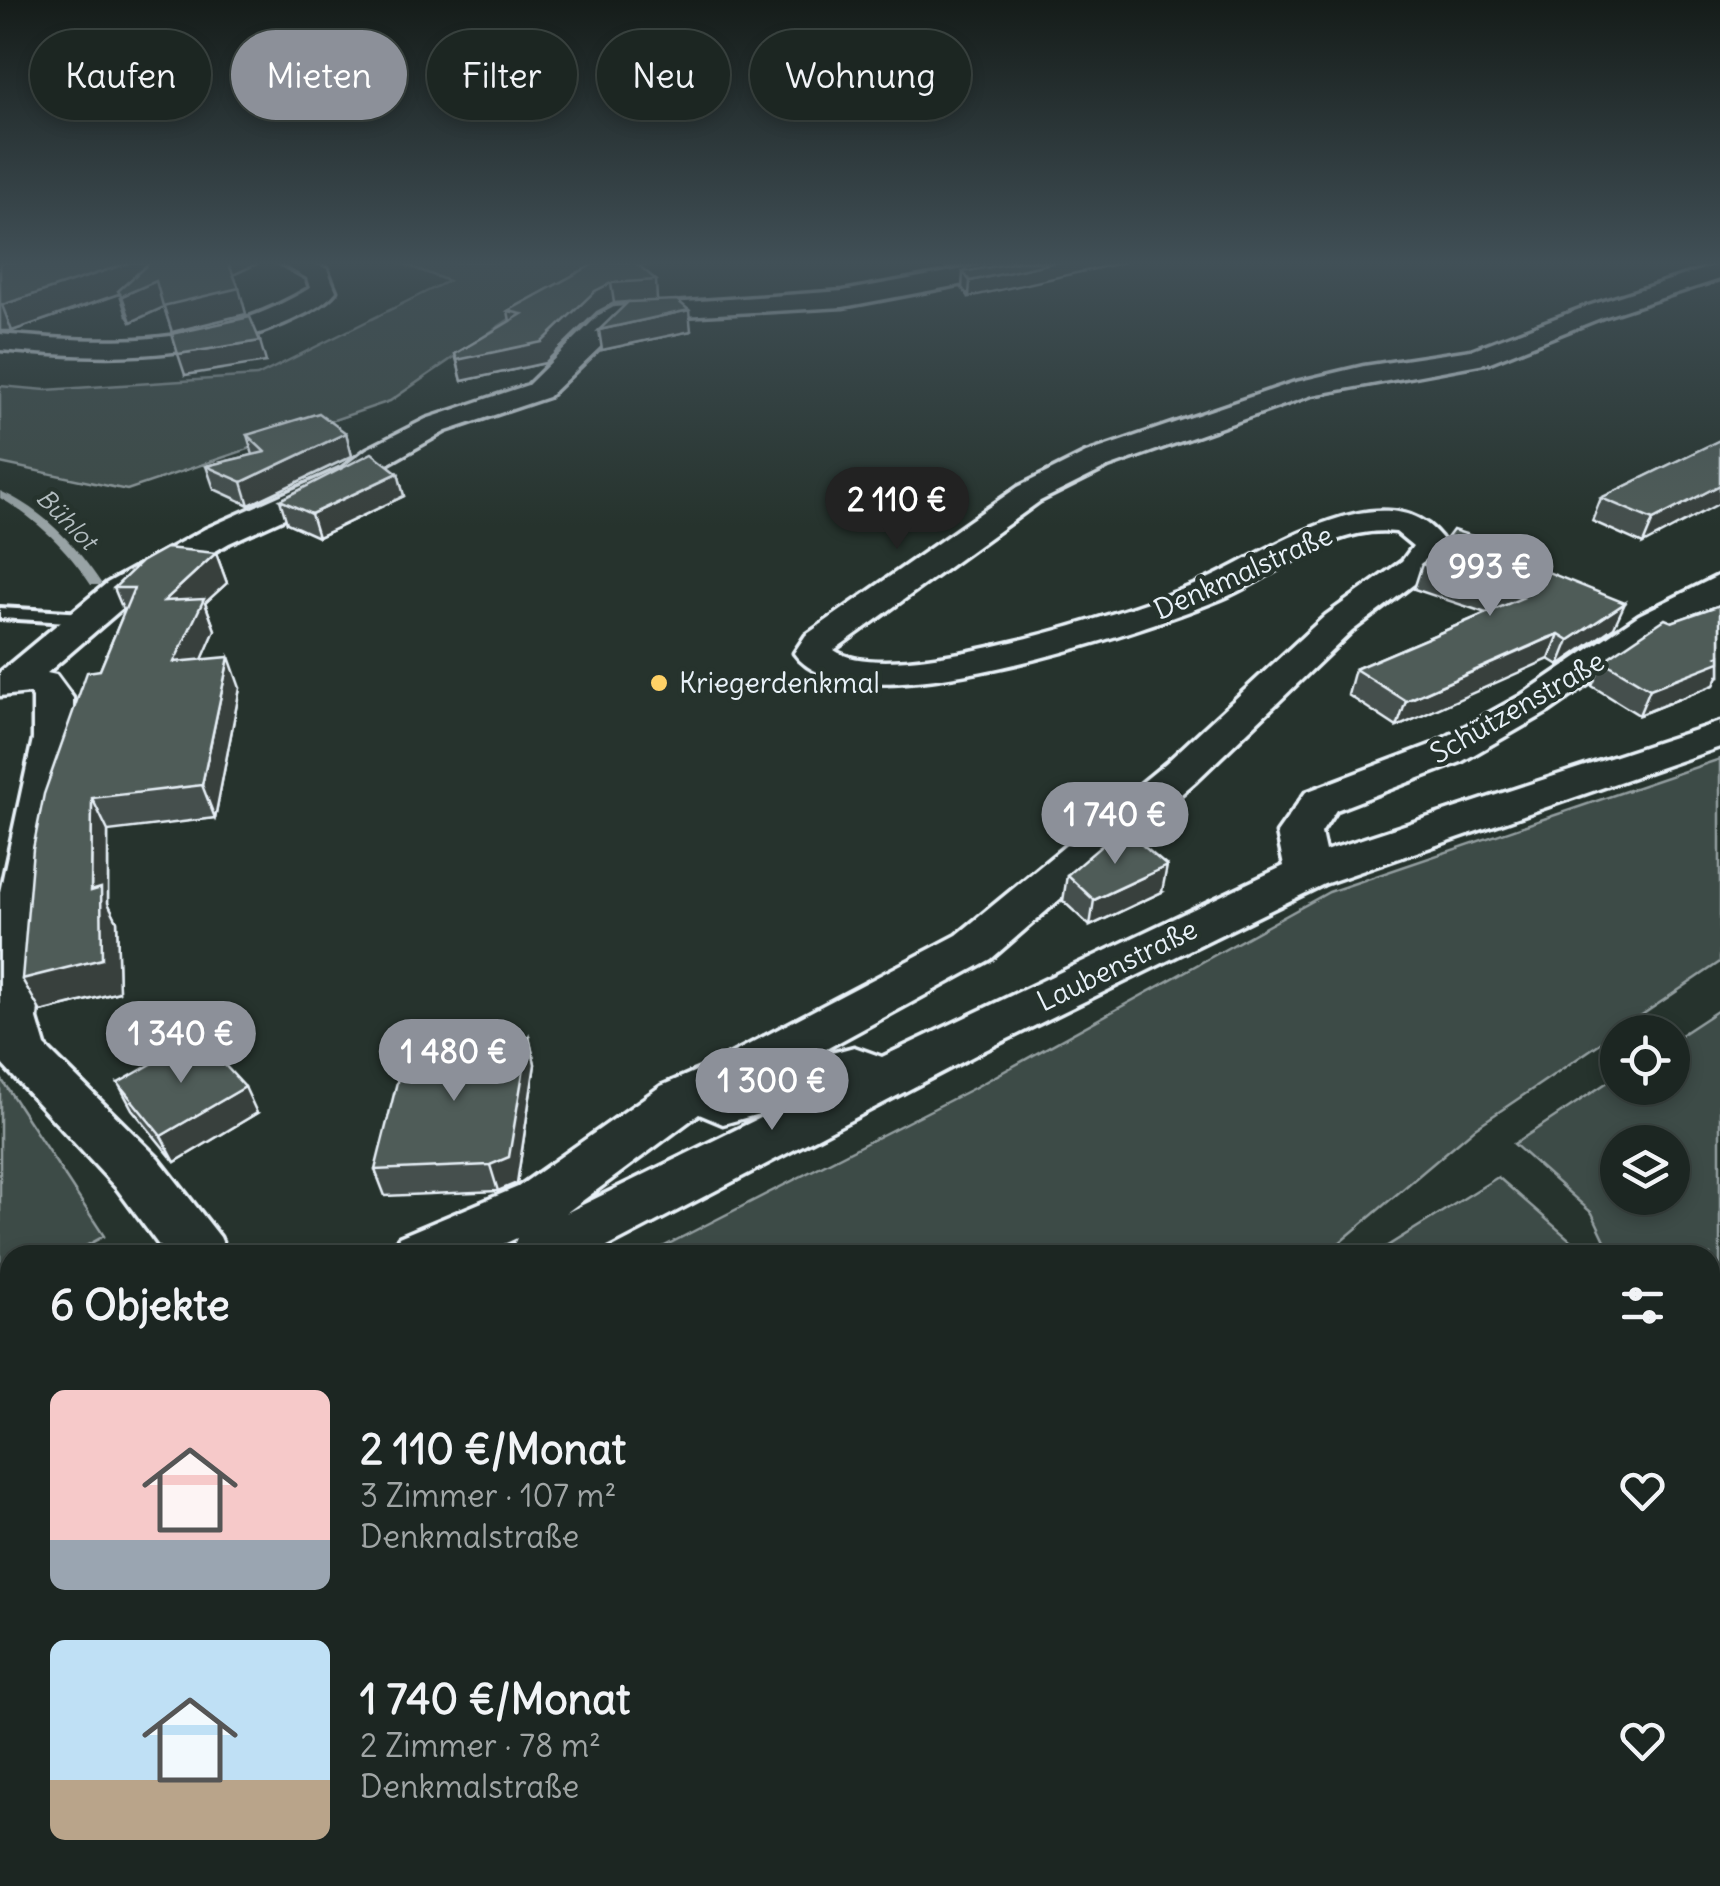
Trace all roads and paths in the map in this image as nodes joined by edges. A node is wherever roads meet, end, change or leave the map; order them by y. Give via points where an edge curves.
1 (579, 350) edge
2 (1496, 350) edge
3 (1720, 586) edge
4 (0, 612) edge
5 (86, 618) junction
6 (8, 682) edge
7 (1720, 734) edge
8 (1308, 873) junction
9 (886, 1079) junction
10 (680, 1100) junction
11 (191, 1245) edge
12 (443, 1245) edge
13 (558, 1245) edge

1 - 5 street via 538,391 436,425 353,475 217,536
2 - 10 street, Denkmalstraße via 1302,389 1097,460 1029,494 819,643 816,659 836,670 975,662 1155,612 1332,531 1393,522 1414,527 1430,546 1414,568 1339,623 1182,772 974,947
3 - 8 street, Schützenstraße via 1447,753 1321,801 1299,833
4 - 5 lane
5 - 6 street
6 - 11 street via 42,684 53,698 53,739 14,970 12,1019 22,1055 138,1174
7 - 8 street, Laubenstraße
8 - 9 street, Laubenstraße
9 - 10 street via 854,1067 710,1106
9 - 13 street, Laubenstraße
10 - 12 street, Denkmalstraße via 538,1203

